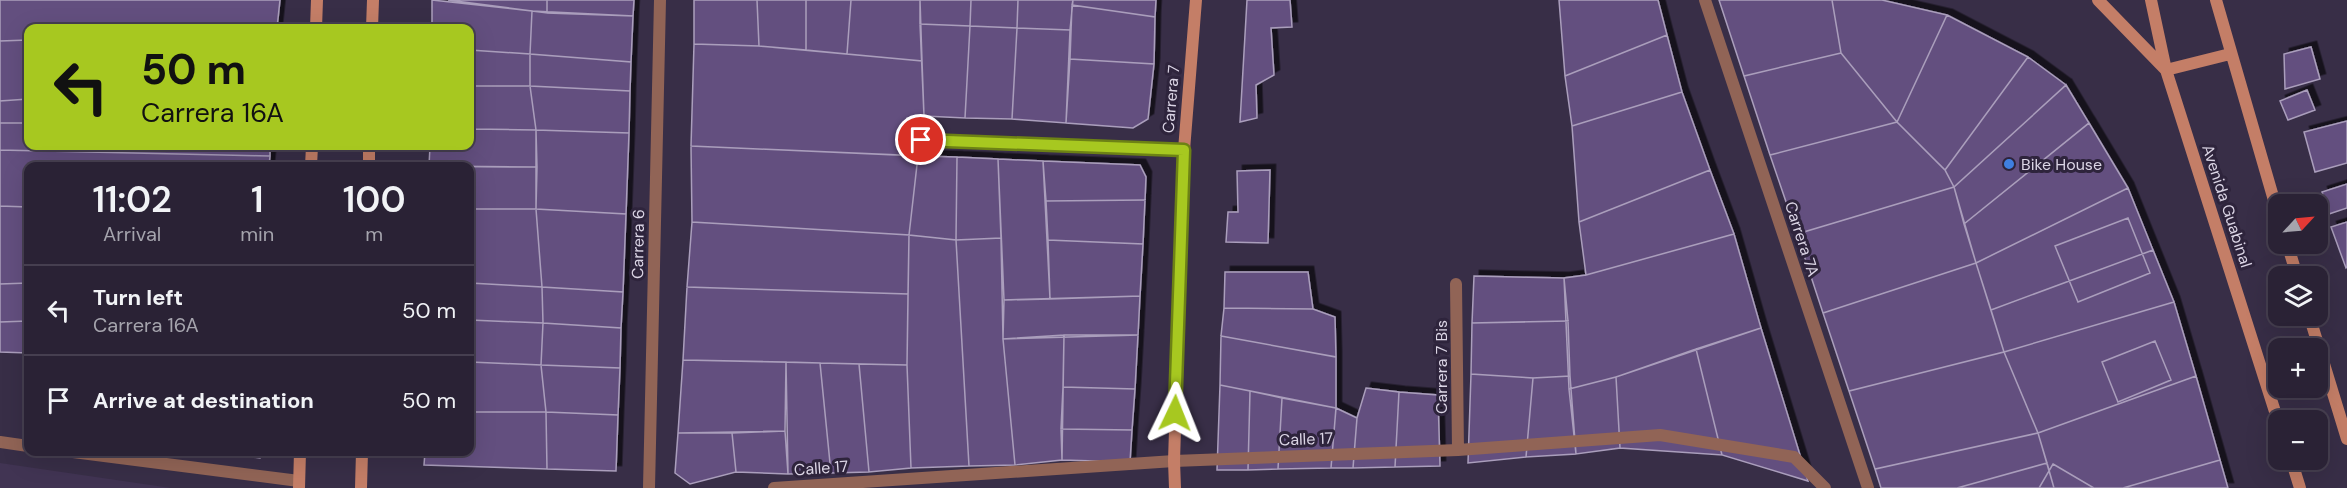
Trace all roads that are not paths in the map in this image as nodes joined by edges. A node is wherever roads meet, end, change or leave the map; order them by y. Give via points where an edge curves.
1 (317, 0) edge
2 (373, 0) edge
3 (660, 0) edge
4 (1196, 0) edge
5 (1705, 0) edge
6 (2098, 0) edge
7 (2151, 0) edge
8 (2216, 0) edge
9 (316, 24) edge
10 (372, 24) edge
11 (2230, 54) junction
12 (2166, 70) junction
13 (921, 140) dead end
14 (1184, 150) junction
15 (2272, 194) edge
16 (1456, 284) dead end
17 (2312, 326) edge
18 (2274, 410) edge
19 (2347, 440) edge
20 (0, 442) edge
21 (24, 445) edge
22 (1458, 450) junction
23 (101, 456) edge
24 (300, 456) edge
25 (362, 456) edge
26 (1174, 461) junction
27 (2294, 470) edge
28 (299, 484) edge
29 (361, 488) edge
30 (649, 488) edge
31 (774, 488) edge
32 (1175, 488) edge
33 (1825, 488) edge
34 (1868, 488) edge
35 (2300, 488) edge

1 - 9 main road
2 - 10 main road
3 - 30 street, Carrera 6
4 - 14 main road, Carrera 7
5 - 34 street, Carrera 7A
6 - 12 main road
7 - 12 main road, Avenida Guabinal
8 - 11 main road
11 - 12 main road
11 - 15 main road
12 - 18 main road, Avenida Guabinal
13 - 14 street
14 - 26 main road, Carrera 7
16 - 22 street, Carrera 7 Bis
17 - 19 main road
20 - 21 street
22 - 26 street, Calle 17
22 - 33 street, Calle 17 via 1660,435 1794,457
23 - 28 street
24 - 28 main road
25 - 29 main road
26 - 31 street, Calle 17
26 - 32 main road, Carrera 7
27 - 35 main road

